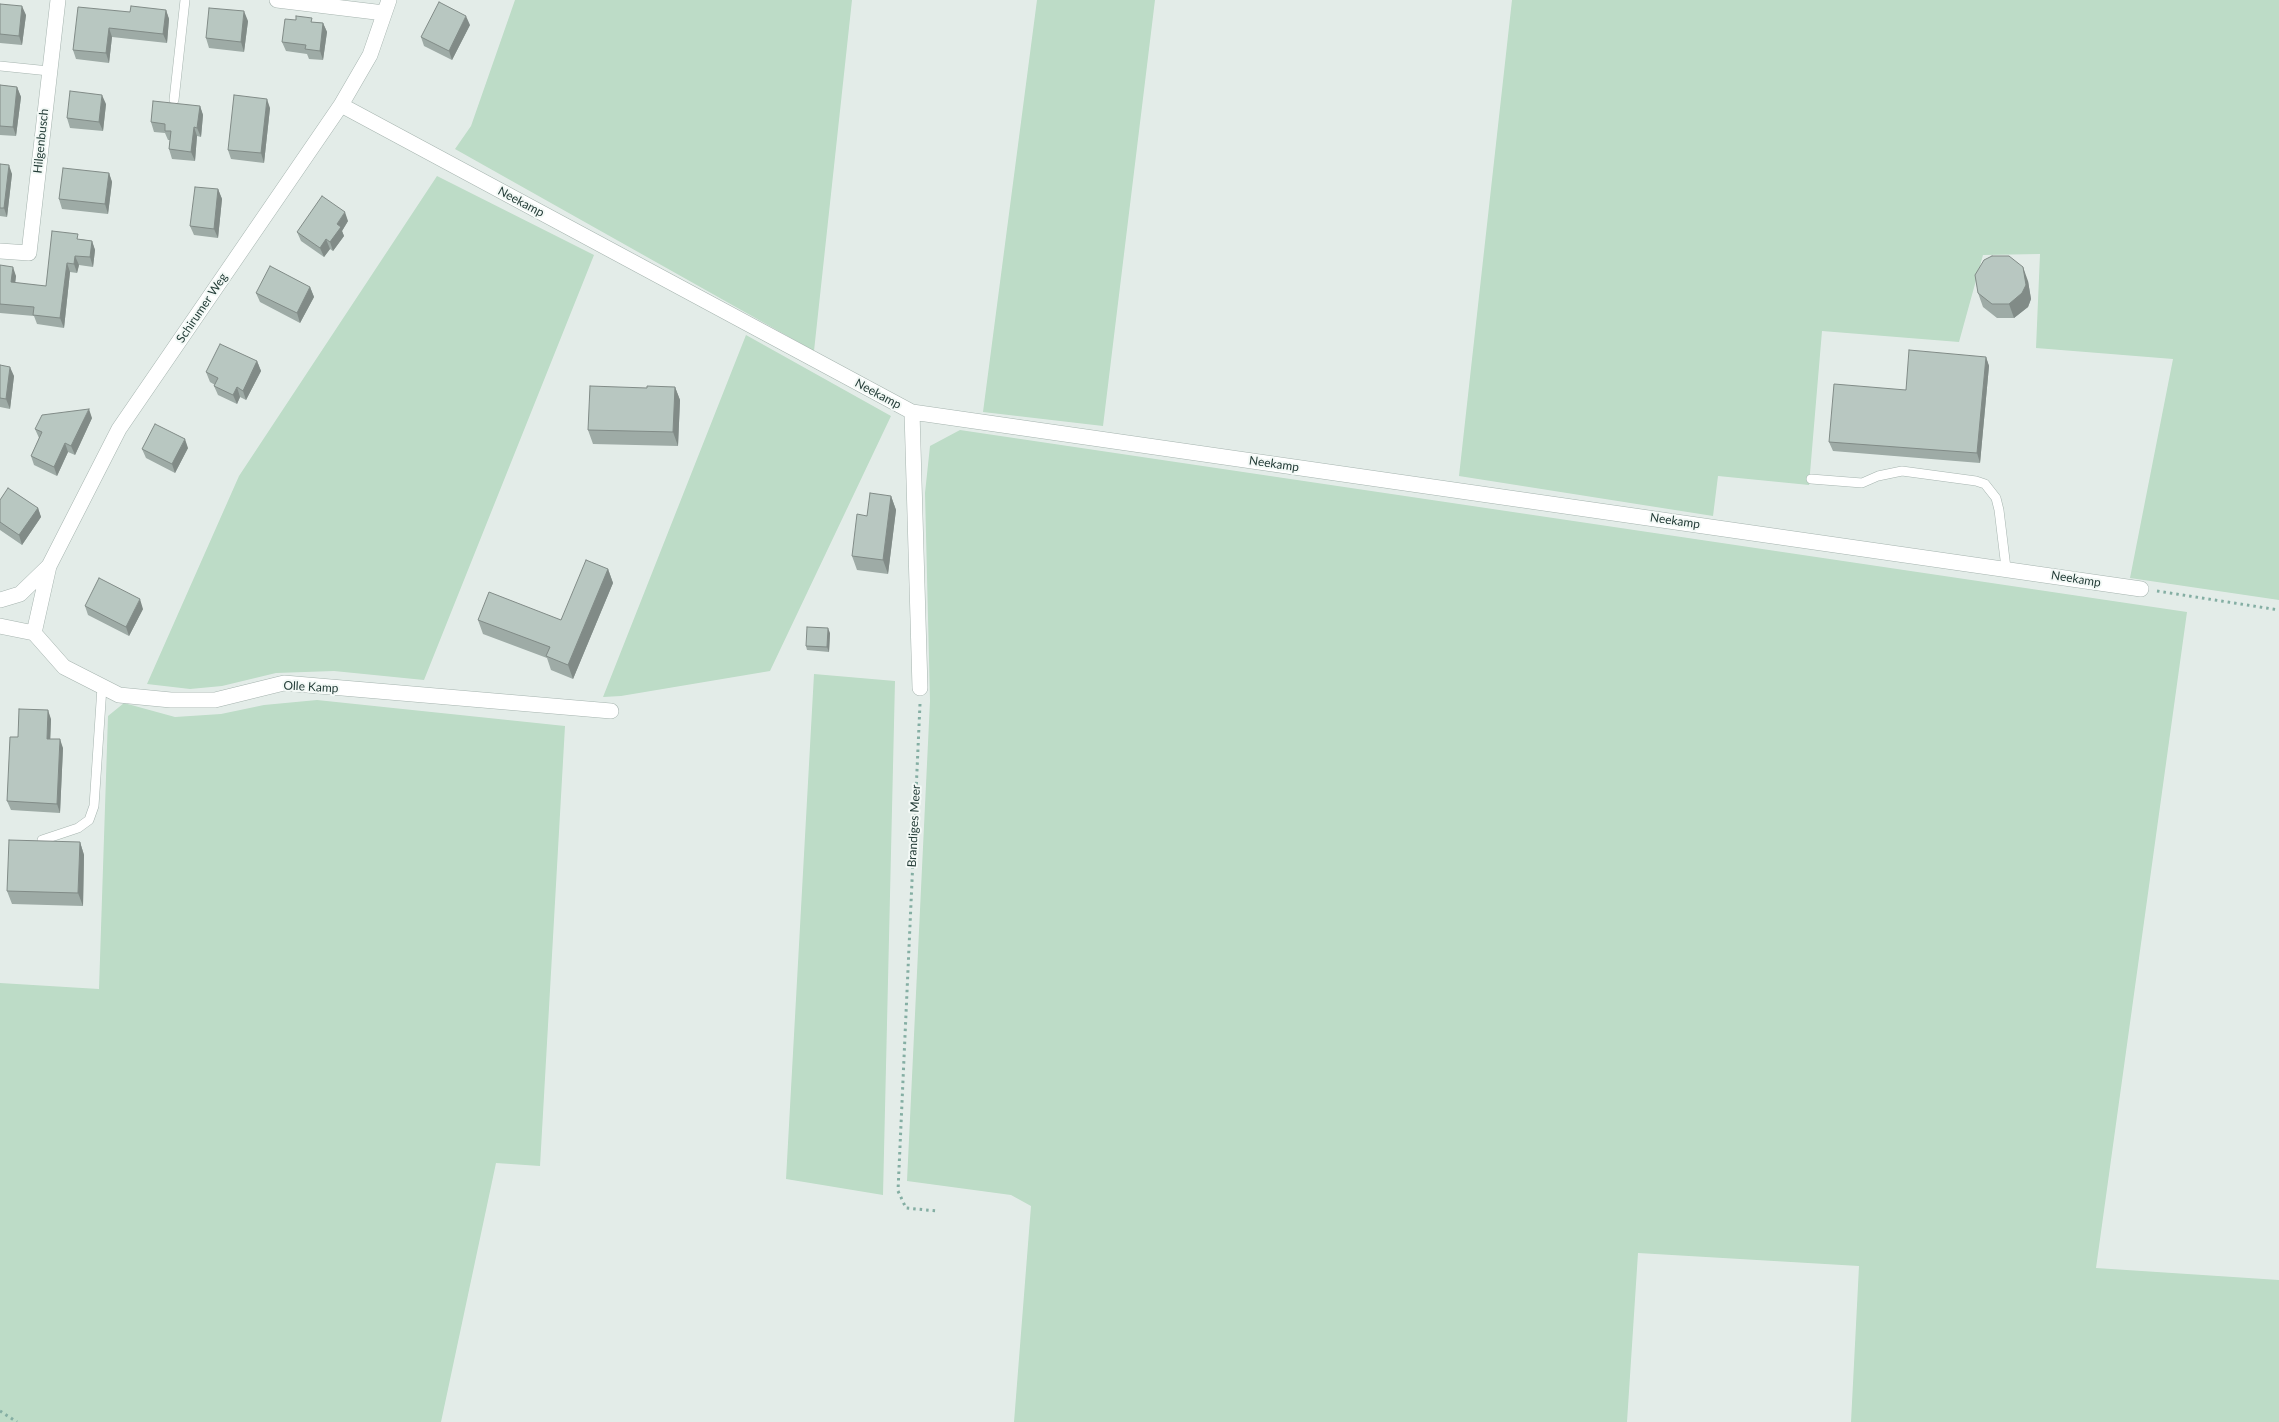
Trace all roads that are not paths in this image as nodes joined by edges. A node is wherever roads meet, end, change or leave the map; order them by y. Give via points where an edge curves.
1 (58, 0) edge
2 (185, 0) edge
3 (277, 0) edge
4 (386, 6) edge
5 (0, 66) edge
6 (49, 71) junction
7 (174, 100) dead end
8 (341, 105) junction
9 (0, 251) edge
10 (912, 412) junction
11 (1811, 479) dead end
12 (49, 566) junction
13 (2006, 568) junction
14 (2141, 589) road end
15 (0, 600) edge
16 (0, 626) edge
17 (34, 633) junction
18 (102, 686) junction
19 (920, 688) road end
20 (611, 711) dead end
21 (42, 840) edge

1 - 6 street, Hilgenbusch
2 - 7 lane
3 - 4 street
4 - 8 street, Schirumer Weg via 370,55
5 - 6 lane
6 - 9 street, Hilgenbusch via 29,253
8 - 10 street, Neekamp
8 - 12 street, Schirumer Weg via 119,429
10 - 13 street, Neekamp
10 - 19 street
11 - 13 lane via 1862,483 1902,470 1985,484 1996,498
12 - 15 street, Schirumer Weg via 20,594
12 - 17 street
13 - 14 street, Neekamp
16 - 17 street
17 - 18 street, Olle Kamp via 64,667
18 - 20 street, Olle Kamp via 119,695 215,700 284,683
18 - 21 lane via 94,806 89,820 78,828

